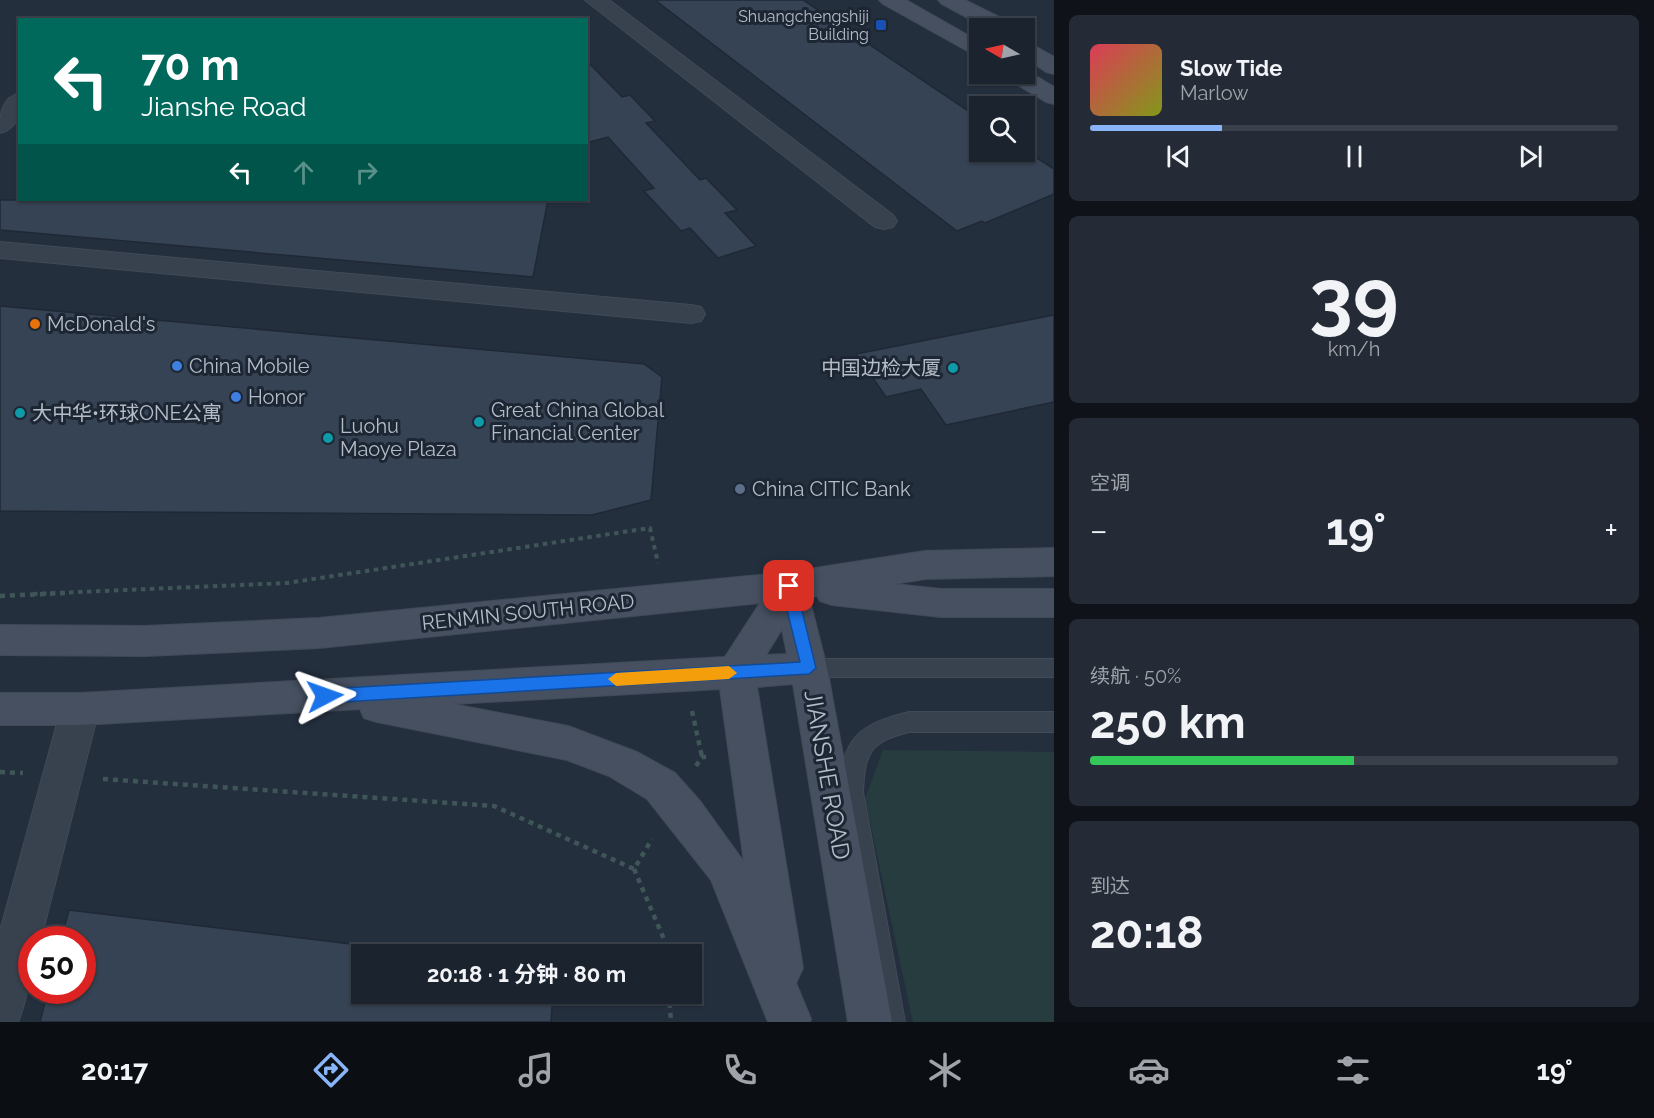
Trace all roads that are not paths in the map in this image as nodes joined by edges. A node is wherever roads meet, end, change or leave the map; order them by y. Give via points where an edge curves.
1 (596, 0) edge
2 (890, 0) edge
3 (951, 1) edge
4 (979, 18) edge
5 (984, 18) edge
6 (969, 45) edge
7 (1035, 46) edge
8 (1035, 54) edge
9 (1054, 56) edge
10 (1054, 67) edge
11 (1035, 85) edge
12 (1054, 102) edge
13 (18, 103) edge
14 (0, 126) edge
15 (884, 222) dead end
16 (0, 250) edge
17 (691, 314) dead end
18 (1054, 562) edge
19 (789, 586) junction
20 (1054, 603) edge
21 (0, 640) edge
22 (809, 668) junction
23 (1054, 668) edge
24 (736, 672) junction
25 (325, 696) junction
26 (0, 709) edge
27 (80, 709) junction
28 (1054, 722) edge
29 (15, 905) edge
30 (0, 1012) edge
31 (789, 1020) edge
32 (870, 1022) edge
33 (892, 1022) edge

1 - 15 street
2 - 6 main road
3 - 4 main road
3 - 5 main road
7 - 9 main road
8 - 10 main road
11 - 12 main road
13 - 14 street
16 - 17 street
18 - 19 main road, RENMIN SOUTH ROAD via 925,565
19 - 20 main road via 941,603
19 - 21 main road, RENMIN SOUTH ROAD via 318,633 145,641
19 - 22 main road, JIANSHE ROAD
19 - 24 main road
22 - 23 lane
22 - 24 main road
22 - 32 main road, JIANSHE ROAD
24 - 25 main road
24 - 31 main road
25 - 27 main road
25 - 31 main road via 568,743 622,764 661,786 726,867
26 - 27 main road
27 - 29 street via 63,776
28 - 33 lane via 909,722 885,728 864,742 853,761 851,792
29 - 30 street

